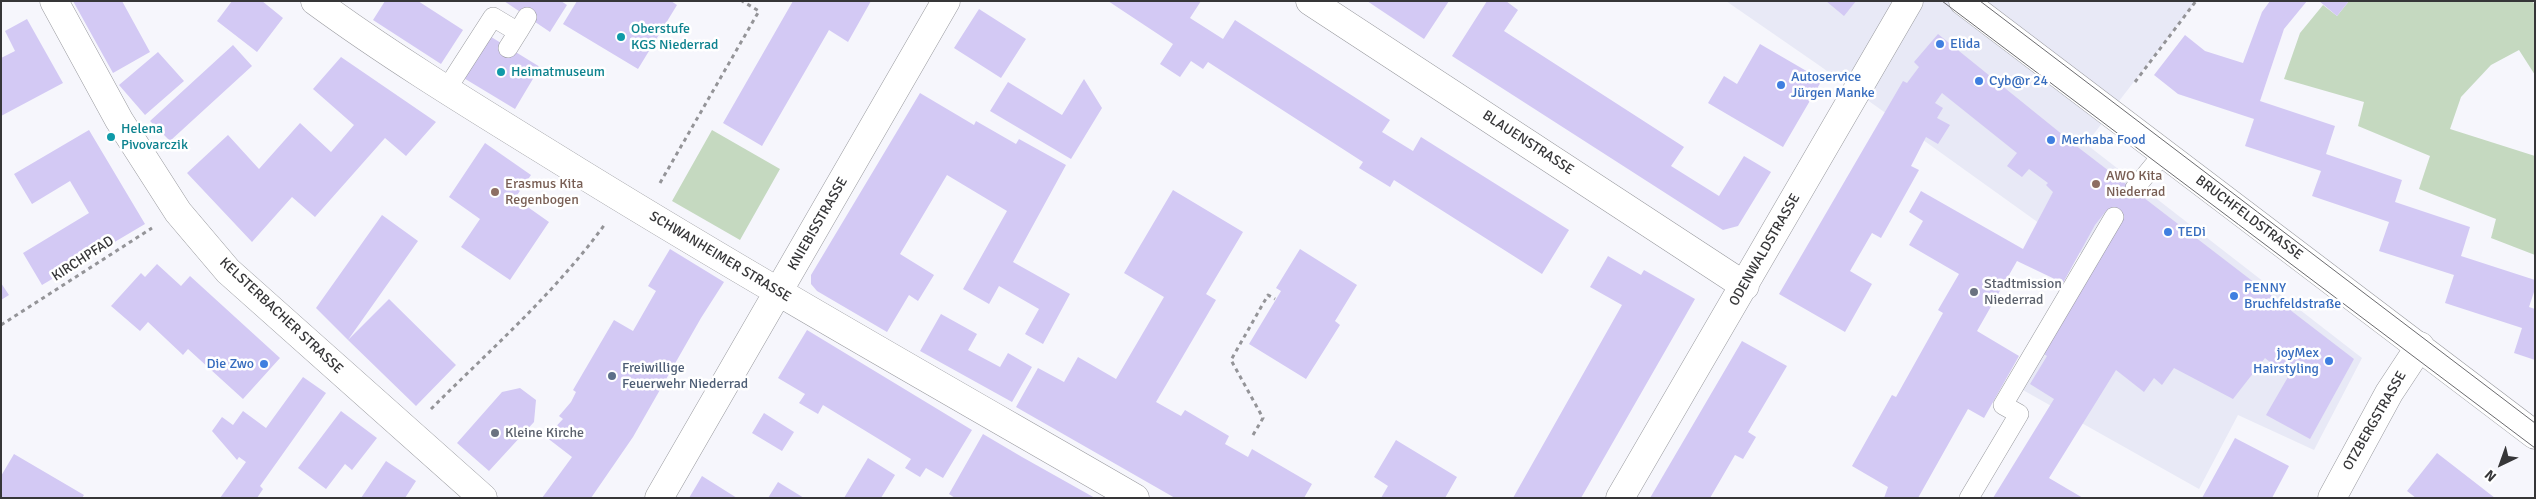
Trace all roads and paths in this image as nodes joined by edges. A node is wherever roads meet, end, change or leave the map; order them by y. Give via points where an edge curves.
1 (54, 1) edge
2 (315, 1) edge
3 (742, 1) edge
4 (946, 1) edge
5 (1310, 1) edge
6 (1909, 1) edge
7 (1963, 1) edge
8 (2196, 1) edge
9 (518, 32) dead end
10 (2135, 82) dead end
11 (446, 90) junction
12 (2163, 154) junction
13 (2135, 188) dead end
14 (633, 205) junction
15 (178, 212) junction
16 (2114, 217) dead end
17 (1745, 286) junction
18 (779, 293) junction
19 (1275, 299) dead end
20 (1, 325) edge
21 (2420, 346) junction
22 (408, 432) junction
23 (2535, 434) edge
24 (1253, 435) dead end
25 (483, 498) edge
26 (659, 498) edge
27 (1135, 498) edge
28 (1620, 498) edge
29 (1969, 498) edge
30 (2332, 498) edge

1 - 15 street, KELSTERBACHER STRASSE via 119,120
2 - 11 street, SCHWANHEIMER STRASSE
3 - 14 path via 759,11
4 - 18 street, KNIEBISSTRASSE
5 - 17 street, BLAUENSTRASSE
6 - 17 street, ODENWALDSTRASSE
7 - 12 street, BRUCHFELDSTRASSE
8 - 10 path
9 - 11 lane via 493,18
11 - 14 street, SCHWANHEIMER STRASSE
12 - 13 lane
12 - 21 street, BRUCHFELDSTRASSE
14 - 18 street, SCHWANHEIMER STRASSE
14 - 22 path
15 - 20 path, KIRCHPFAD
15 - 22 street, KELSTERBACHER STRASSE via 228,271
16 - 29 lane via 2003,405 2019,414
17 - 28 street, ODENWALDSTRASSE
18 - 26 street, KNIEBISSTRASSE
18 - 27 street, SCHWANHEIMER STRASSE
19 - 24 path via 1268,295 1231,360 1263,418
21 - 23 street, BRUCHFELDSTRASSE
21 - 30 street, OTZBERGSTRASSE via 2389,393
22 - 25 street, KELSTERBACHER STRASSE

